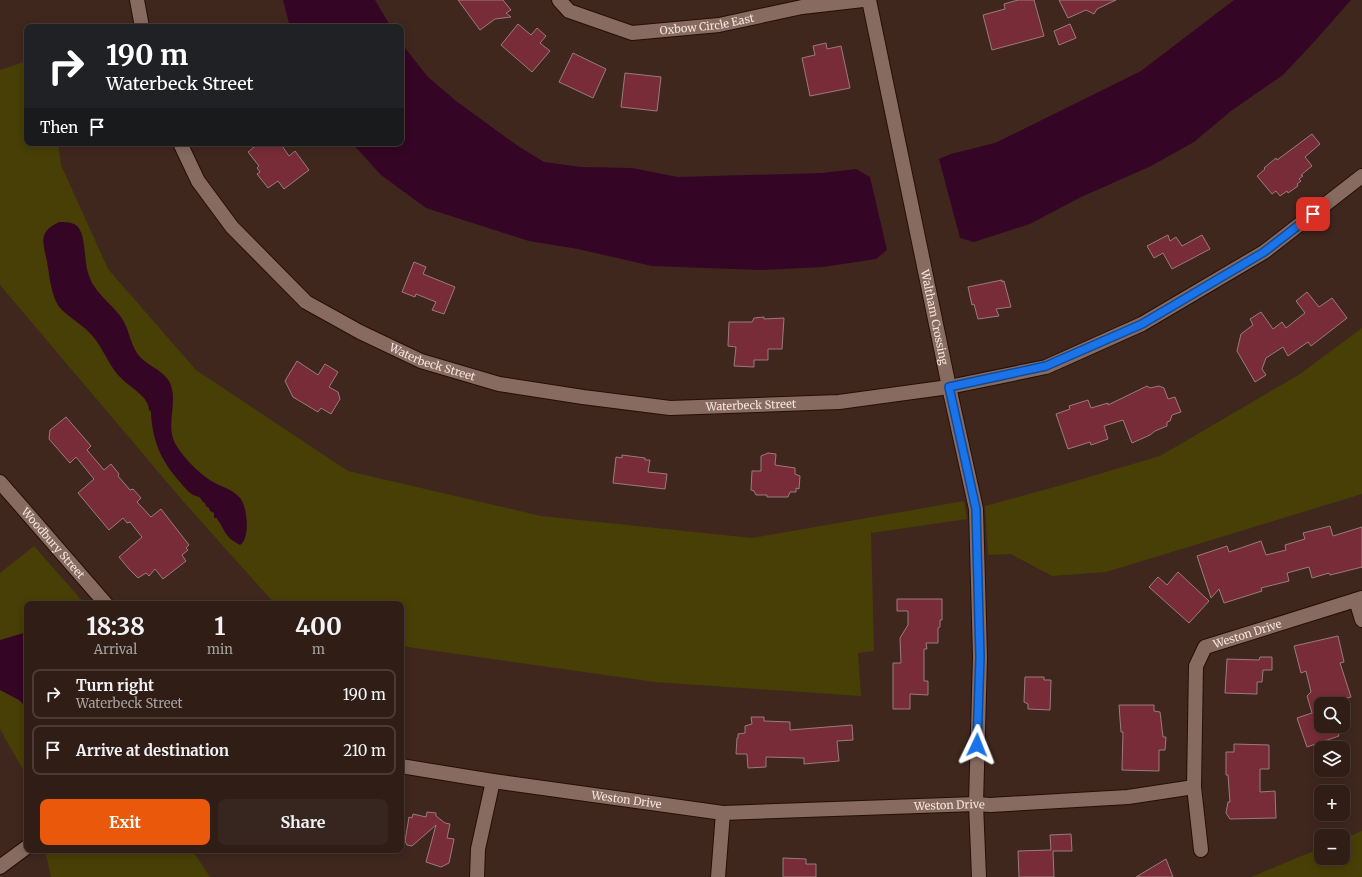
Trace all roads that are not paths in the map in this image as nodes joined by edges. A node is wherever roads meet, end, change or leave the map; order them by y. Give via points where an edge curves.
1 (137, 0) edge
2 (558, 0) edge
3 (863, 0) edge
4 (869, 0) edge
5 (141, 24) edge
6 (181, 146) edge
7 (1362, 176) edge
8 (949, 387) junction
9 (0, 482) edge
10 (1359, 599) edge
11 (103, 601) edge
12 (1362, 620) edge
13 (404, 766) edge
14 (492, 781) junction
15 (1194, 787) junction
16 (976, 804) junction
17 (723, 813) junction
18 (24, 850) edge
19 (1201, 850) dead end
20 (0, 867) edge
21 (477, 877) edge
22 (718, 877) edge
23 (979, 877) edge

1 - 5 street
2 - 3 street, Oxbow Circle East via 569,11 632,33 719,25 802,7
4 - 8 street, Waltham Crossing
6 - 8 street, Waterbeck Street via 198,181 232,227 306,302 360,332 421,361 499,384 670,408 839,402
7 - 8 street, Waterbeck Street via 1264,252 1142,324 1046,366
8 - 16 street, Waltham Crossing via 976,509 980,657
9 - 11 street, Woodbury Street
10 - 12 street
10 - 15 street, Weston Drive via 1205,647 1196,666
13 - 14 street, Weston Drive
14 - 17 street, Weston Drive
14 - 21 street via 478,849
15 - 16 street, Weston Drive via 1121,798
15 - 19 street
16 - 17 street, Weston Drive
16 - 23 street, Waltham Crossing
17 - 22 street
18 - 20 street

